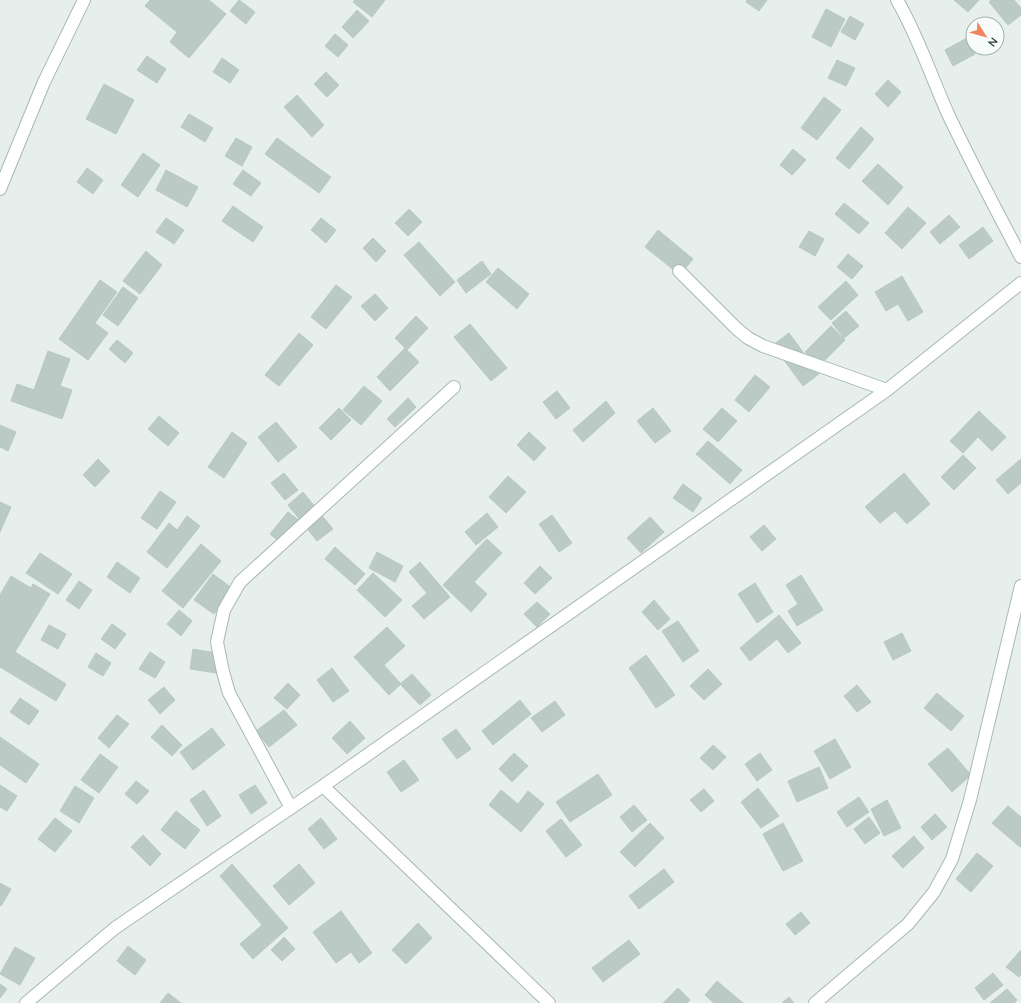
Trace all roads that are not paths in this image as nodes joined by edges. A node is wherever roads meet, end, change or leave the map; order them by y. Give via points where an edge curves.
1 (84, 0) edge
2 (897, 0) edge
3 (0, 189) edge
4 (1021, 257) edge
5 (679, 271) dead end
6 (1021, 283) edge
7 (454, 387) dead end
8 (887, 390) junction
9 (1021, 586) edge
10 (323, 786) junction
11 (292, 808) junction
12 (26, 1003) edge
13 (549, 1003) edge
14 (815, 1003) edge

1 - 3 street via 44,82
2 - 4 street via 972,164
5 - 8 street via 748,338 763,346
6 - 8 street
7 - 11 street via 240,582 224,610 217,642 229,693
8 - 10 street
9 - 14 street via 970,800 952,859 934,892 908,924
10 - 11 street
10 - 13 street
11 - 12 street via 116,928

